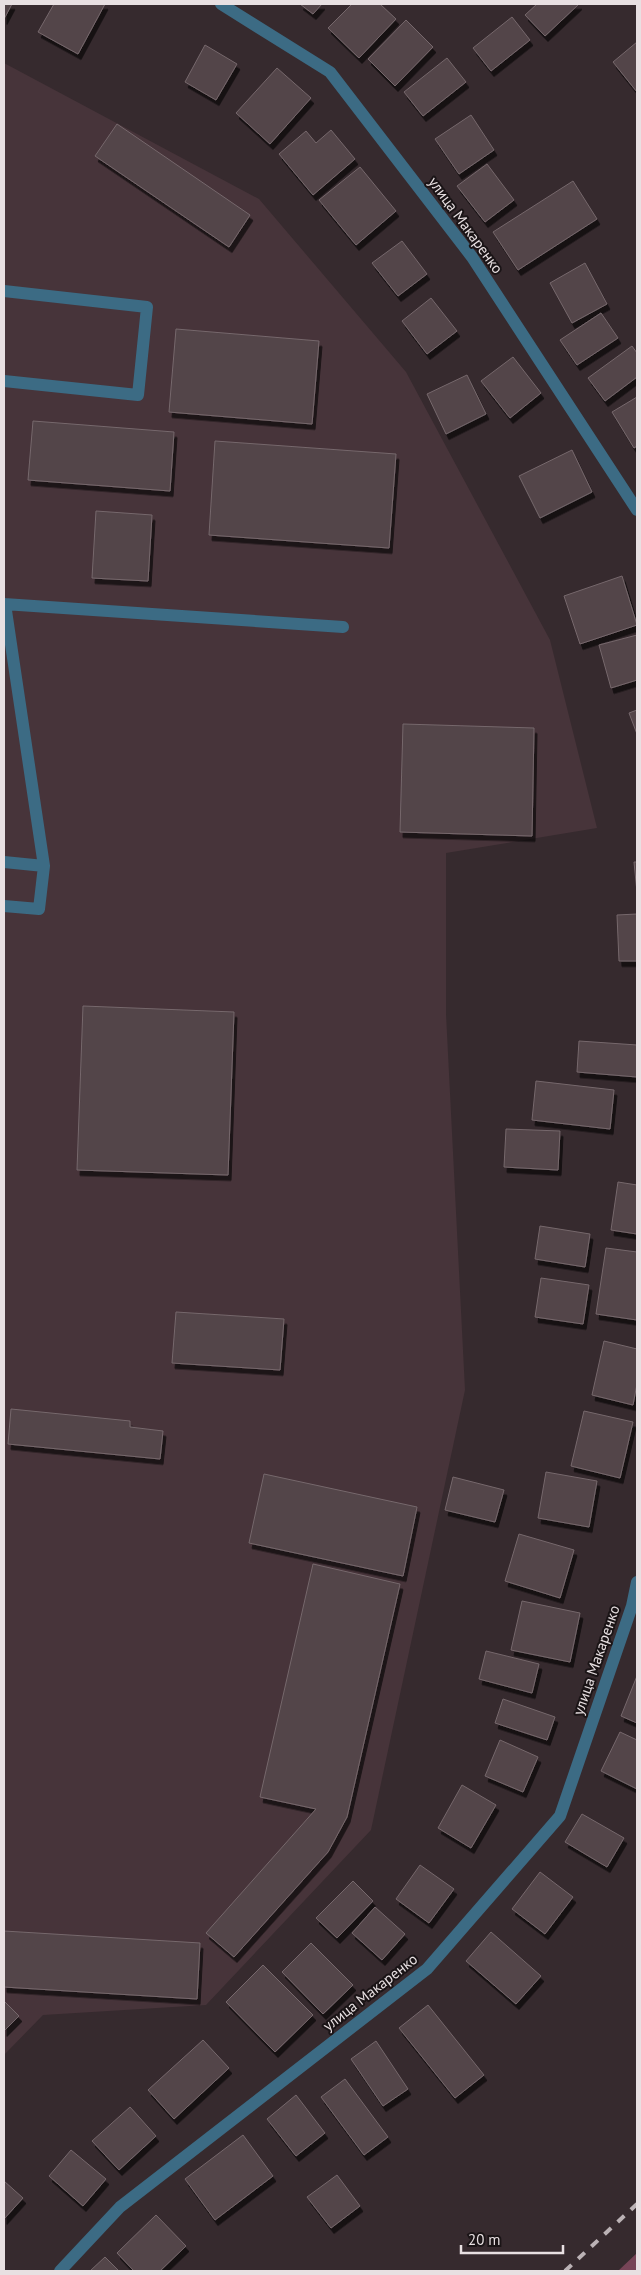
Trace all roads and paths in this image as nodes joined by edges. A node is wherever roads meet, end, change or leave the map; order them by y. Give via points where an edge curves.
1 (221, 4) edge
2 (4, 291) edge
3 (4, 381) edge
4 (637, 510) edge
5 (4, 604) edge
6 (343, 627) dead end
7 (4, 862) edge
8 (44, 866) junction
9 (4, 906) edge
10 (637, 1582) edge
11 (60, 2271) edge

1 - 4 street, улица Макаренко via 330,72 472,257
2 - 3 street via 147,307 138,395
5 - 6 street
5 - 8 street
7 - 8 street
8 - 9 street via 39,909
10 - 11 street, улица Макаренко via 632,1606 560,1816 427,1969 120,2207

